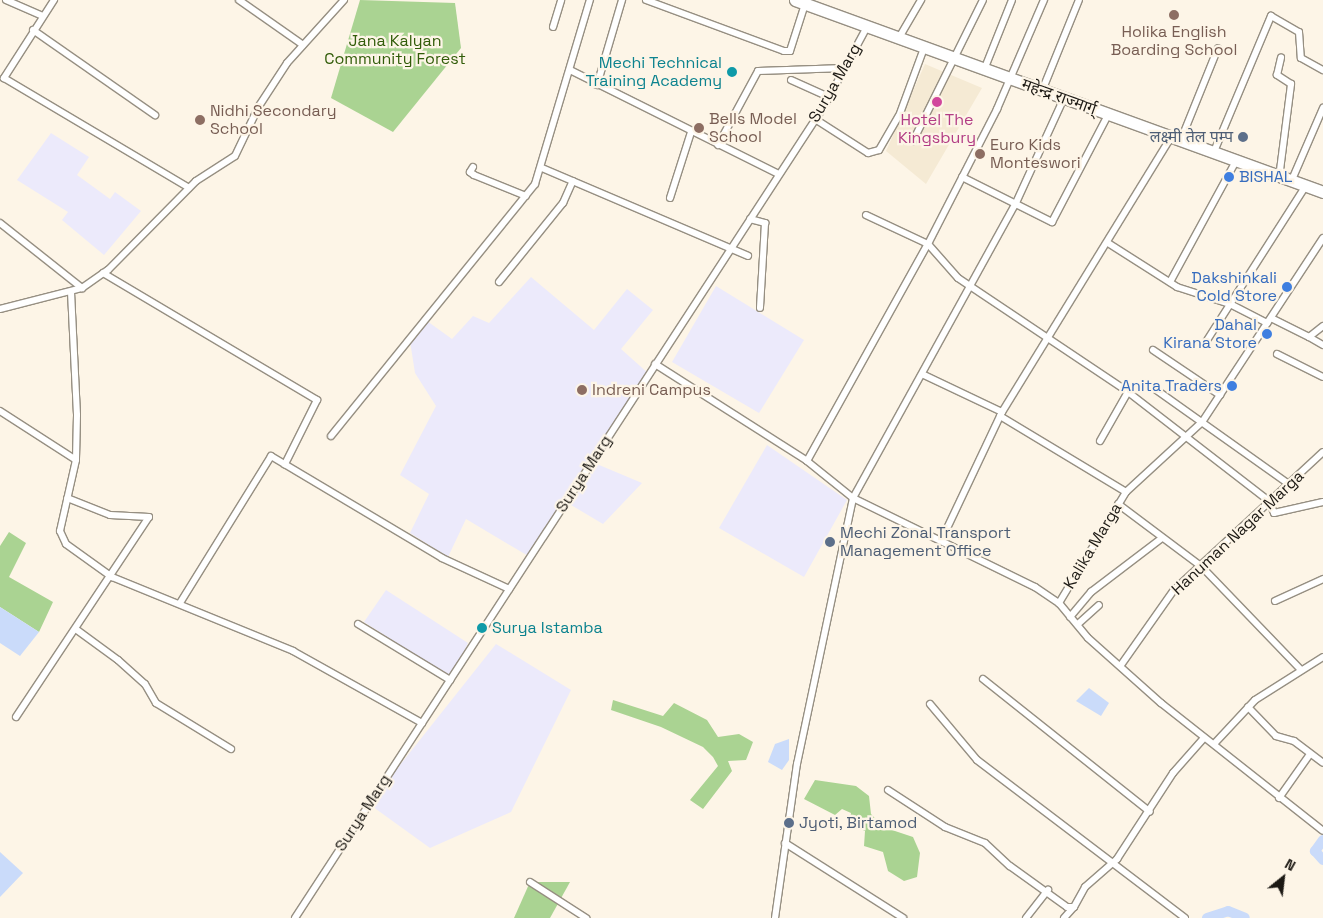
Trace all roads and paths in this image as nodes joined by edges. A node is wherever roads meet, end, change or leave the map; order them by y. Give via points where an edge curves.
1 (6, 0) edge
2 (54, 0) edge
3 (239, 0) edge
4 (344, 0) edge
5 (561, 0) edge
6 (590, 0) edge
7 (622, 0) edge
8 (646, 0) edge
9 (921, 0) edge
10 (983, 0) edge
11 (1012, 0) edge
12 (1044, 0) edge
13 (1079, 0) edge
14 (800, 2) edge
15 (43, 16) junction
16 (554, 27) dead end
17 (867, 27) junction
18 (33, 30) junction
19 (900, 36) junction
20 (303, 46) junction
21 (924, 48) junction
22 (1218, 48) dead end
23 (1281, 57) dead end
24 (955, 59) junction
25 (845, 68) junction
26 (570, 70) junction
27 (984, 70) junction
28 (1323, 70) edge
29 (1010, 79) junction
30 (790, 80) dead end
31 (598, 85) junction
32 (1042, 90) junction
33 (829, 98) junction
34 (1064, 98) junction
35 (1323, 108) edge
36 (155, 115) dead end
37 (1108, 115) junction
38 (815, 119) junction
39 (691, 132) junction
40 (913, 141) dead end
41 (1175, 141) junction
42 (718, 145) junction
43 (1213, 155) junction
44 (1235, 163) junction
45 (473, 167) dead end
46 (542, 168) junction
47 (780, 174) junction
48 (962, 178) junction
49 (1279, 179) junction
50 (572, 181) junction
51 (1291, 182) junction
52 (1305, 187) junction
53 (189, 188) junction
54 (1323, 192) edge
55 (526, 196) junction
56 (670, 198) dead end
57 (1015, 204) junction
58 (866, 215) dead end
59 (750, 219) junction
60 (0, 223) edge
61 (1323, 238) edge
62 (1108, 243) junction
63 (928, 244) junction
64 (732, 248) junction
65 (748, 256) dead end
66 (103, 273) junction
67 (499, 282) dead end
68 (1170, 282) junction
69 (971, 286) junction
70 (82, 288) junction
71 (71, 292) junction
72 (1230, 304) junction
73 (760, 308) dead end
74 (0, 309) edge
75 (1269, 320) junction
76 (1322, 324) edge
77 (1047, 338) junction
78 (1309, 338) junction
79 (1204, 345) dead end
80 (1323, 345) edge
81 (1153, 350) dead end
82 (1277, 354) dead end
83 (655, 364) junction
84 (924, 375) junction
85 (1323, 377) edge
86 (1155, 389) dead end
87 (1128, 392) junction
88 (1220, 395) junction
89 (0, 411) edge
90 (1001, 414) junction
91 (1202, 422) junction
92 (331, 436) dead end
93 (1187, 438) junction
94 (1100, 441) dead end
95 (1323, 452) edge
96 (76, 460) junction
97 (807, 461) junction
98 (285, 464) junction
99 (1290, 485) junction
100 (1126, 492) junction
101 (67, 498) junction
102 (853, 498) junction
103 (1269, 501) junction
104 (1323, 502) edge
105 (1118, 504) junction
106 (1162, 538) junction
107 (941, 541) junction
108 (1201, 566) junction
109 (112, 577) junction
110 (1323, 579) edge
111 (509, 589) junction
112 (1275, 601) dead end
113 (180, 603) junction
114 (1059, 603) junction
115 (1099, 605) dead end
116 (1070, 617) junction
117 (358, 624) dead end
118 (1078, 624) junction
119 (77, 630) junction
120 (1323, 657) edge
121 (1121, 665) junction
122 (1301, 670) junction
123 (983, 679) dead end
124 (450, 680) junction
125 (930, 704) dead end
126 (1248, 707) junction
127 (16, 717) dead end
128 (422, 723) junction
129 (1204, 738) junction
130 (1214, 744) junction
131 (231, 749) dead end
132 (1310, 754) junction
133 (1323, 763) edge
134 (888, 790) dead end
135 (1279, 798) junction
136 (1150, 812) junction
137 (1323, 831) edge
138 (786, 843) junction
139 (1112, 862) junction
140 (530, 882) dead end
141 (1048, 890) junction
142 (1074, 908) junction
143 (295, 918) edge
144 (586, 918) edge
145 (775, 918) edge
146 (903, 918) edge
147 (1026, 918) edge
148 (1064, 918) edge
149 (1185, 918) edge

1 - 15 street
2 - 15 street
3 - 20 street
4 - 20 street
5 - 16 street
6 - 26 street
7 - 31 street
8 - 14 street via 784,51 790,51
9 - 19 street
10 - 24 street
11 - 27 street
12 - 29 street
13 - 32 street
14 - 17 highway, महेन्द्र राज्मार्ग्
15 - 18 street
17 - 19 highway, महेन्द्र राज्मार्ग्
17 - 25 street, Surya Marg
18 - 36 street
18 - 53 street via 6,79
19 - 21 highway, महेन्द्र राज्मार्ग्
20 - 53 street via 259,106 236,156
21 - 24 highway, महेन्द्र राज्मार्ग्
21 - 38 street via 899,116 879,150 868,152
22 - 41 street
23 - 49 street via 1277,74 1290,84
24 - 27 highway, महेन्द्र राज्मार्ग्
24 - 40 street
25 - 33 street, Surya Marg
25 - 42 street via 758,71
26 - 31 street
26 - 46 street
27 - 29 highway, महेन्द्र राज्मार्ग्
28 - 43 street via 1301,58 1299,32 1270,16
29 - 32 highway, महेन्द्र राज्मार्ग्
29 - 48 street
30 - 33 street
31 - 39 street
32 - 34 highway, महेन्द्र राज्मार्ग्
33 - 38 street, Surya Marg
34 - 37 highway, महेन्द्र राज्मार्ग्
34 - 57 street
35 - 51 street
37 - 41 highway, महेन्द्र राज्मार्ग्
37 - 57 street via 1055,219 1048,221
38 - 47 street, Surya Marg
39 - 42 street
39 - 56 street
41 - 43 highway, महेन्द्र राज्मार्ग्
41 - 62 street
42 - 47 street
43 - 44 highway, महेन्द्र राज्मार्ग्
44 - 49 highway, महेन्द्र राज्मार्ग्
44 - 68 street
45 - 55 street via 474,175
46 - 50 street
46 - 55 street
47 - 59 street, Surya Marg
48 - 57 street
48 - 63 street
49 - 51 highway, महेन्द्र राज्मार्ग्
50 - 64 street
50 - 67 street via 563,203
51 - 52 highway, महेन्द्र राज्मार्ग्
52 - 54 highway, महेन्द्र राज्मार्ग्
52 - 72 street
53 - 66 street
55 - 92 street
57 - 69 street
58 - 63 street
59 - 64 street, Surya Marg
59 - 73 street via 765,222
60 - 70 street
61 - 75 street, Kalika Marga
62 - 68 street
62 - 77 street
63 - 69 street via 946,268
63 - 97 street
64 - 65 street
64 - 83 street, Surya Marg
66 - 70 street
66 - 98 street via 317,400
68 - 72 street via 1194,295
69 - 77 street
69 - 84 street
70 - 71 street
71 - 74 street
71 - 96 street
72 - 75 street
72 - 79 street
75 - 78 street
75 - 88 street, Kalika Marga
76 - 78 street
77 - 87 street
77 - 90 street
78 - 80 street
81 - 88 street
82 - 85 street
83 - 97 street
83 - 111 street, Surya Marg
84 - 90 street
84 - 102 street
86 - 91 street
87 - 93 street
87 - 94 street
88 - 91 street, Kalika Marga
89 - 96 street
90 - 100 street
90 - 107 street
91 - 93 street, Kalika Marga
91 - 99 street
93 - 100 street, Kalika Marga
93 - 103 street
95 - 99 street, Hanuman Nagar Marga
96 - 101 street
97 - 102 street
98 - 111 street via 442,558
98 - 113 street via 275,457 268,458
99 - 103 street, Hanuman Nagar Marga
100 - 105 street, Kalika Marga
101 - 109 street via 62,538
101 - 109 street via 110,515 149,517
102 - 107 street
102 - 138 street via 797,764
103 - 104 street via 1274,513
103 - 108 street, Hanuman Nagar Marga
105 - 106 street
105 - 114 street, Kalika Marga
106 - 108 street
106 - 116 street via 1091,592
107 - 114 street
108 - 121 street, Hanuman Nagar Marga via 1174,590
108 - 122 street
109 - 113 street
109 - 119 street
110 - 112 street
111 - 124 street, Surya Marg
113 - 128 street via 293,651
114 - 116 street, Kalika Marga
115 - 118 street
116 - 118 street, Kalika Marga
117 - 124 street
118 - 121 street, Kalika Marga
119 - 127 street
119 - 131 street via 125,666 156,703
120 - 122 street
121 - 129 street, Kalika Marga
122 - 126 street
123 - 136 street
124 - 128 street, Surya Marg
125 - 139 street via 977,760
126 - 130 street
126 - 132 street via 1276,736 1294,741
128 - 143 street, Surya Marg
129 - 130 street, Kalika Marga
129 - 136 street via 1173,773
130 - 135 street, Kalika Marga
132 - 133 street
132 - 135 street
134 - 141 street via 946,828 985,843 1010,866
135 - 137 street, Kalika Marga
136 - 139 street
138 - 145 street
138 - 146 street
139 - 142 street via 1085,887
139 - 149 street
140 - 144 street
141 - 142 street via 1067,907
141 - 147 street
142 - 148 street

